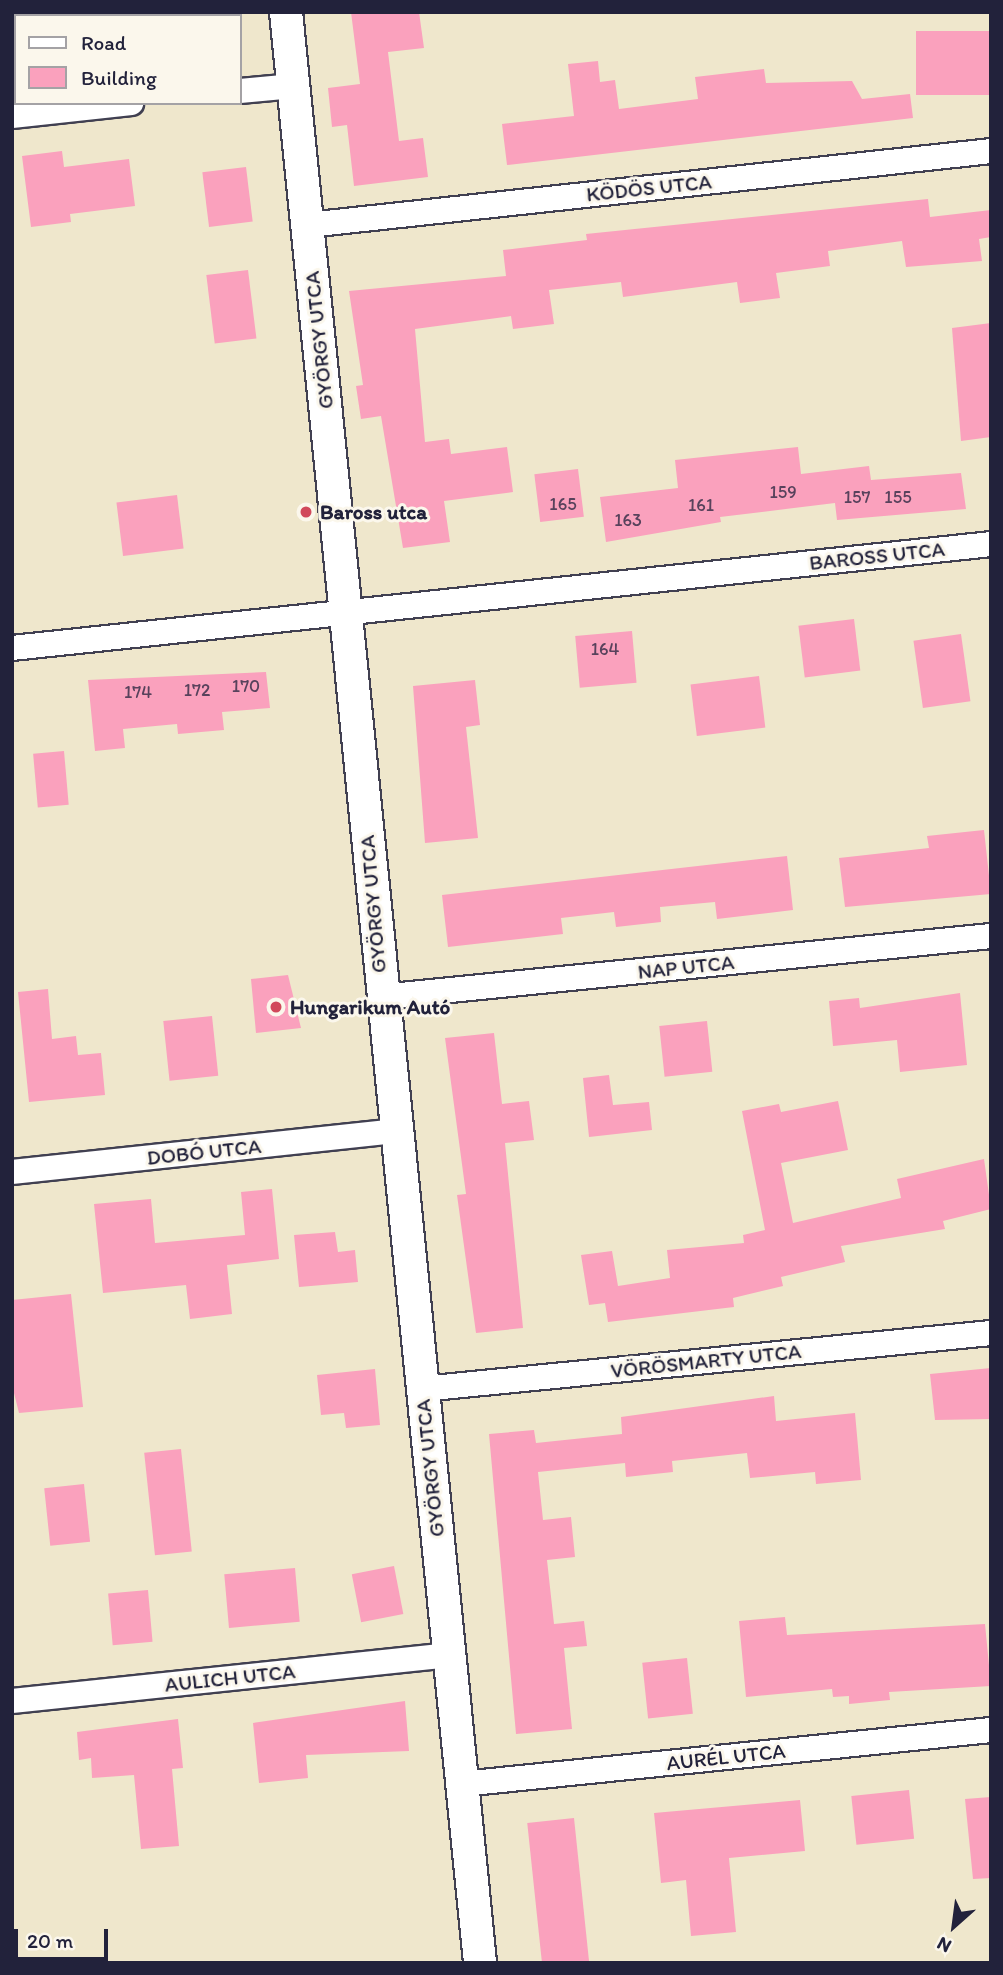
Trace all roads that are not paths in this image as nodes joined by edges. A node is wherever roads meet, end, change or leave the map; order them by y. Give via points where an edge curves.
1 (286, 12) edge
2 (293, 86) junction
3 (242, 92) edge
4 (113, 105) edge
5 (12, 116) edge
6 (991, 151) edge
7 (308, 225) junction
8 (991, 544) edge
9 (346, 612) junction
10 (12, 648) edge
11 (991, 936) edge
12 (381, 998) junction
13 (395, 1131) junction
14 (12, 1172) edge
15 (991, 1333) edge
16 (422, 1389) junction
17 (449, 1655) junction
18 (12, 1701) edge
19 (991, 1730) edge
20 (462, 1784) junction
21 (480, 1963) edge

1 - 2 street, GYÖRGY UTCA
2 - 3 street
2 - 7 street, GYÖRGY UTCA
4 - 5 street
6 - 7 street, KÖDÖS UTCA
7 - 9 street, GYÖRGY UTCA
8 - 9 street, BAROSS UTCA
9 - 10 street, BAROSS UTCA
9 - 12 street, GYÖRGY UTCA
11 - 12 street, NAP UTCA
12 - 13 street, GYÖRGY UTCA
13 - 14 street, DOBÓ UTCA
13 - 16 street, GYÖRGY UTCA
15 - 16 street, VÖRÖSMARTY UTCA
16 - 17 street, GYÖRGY UTCA
17 - 18 street, AULICH UTCA
17 - 20 street, GYÖRGY UTCA
19 - 20 street, AURÉL UTCA
20 - 21 street, GYÖRGY UTCA

